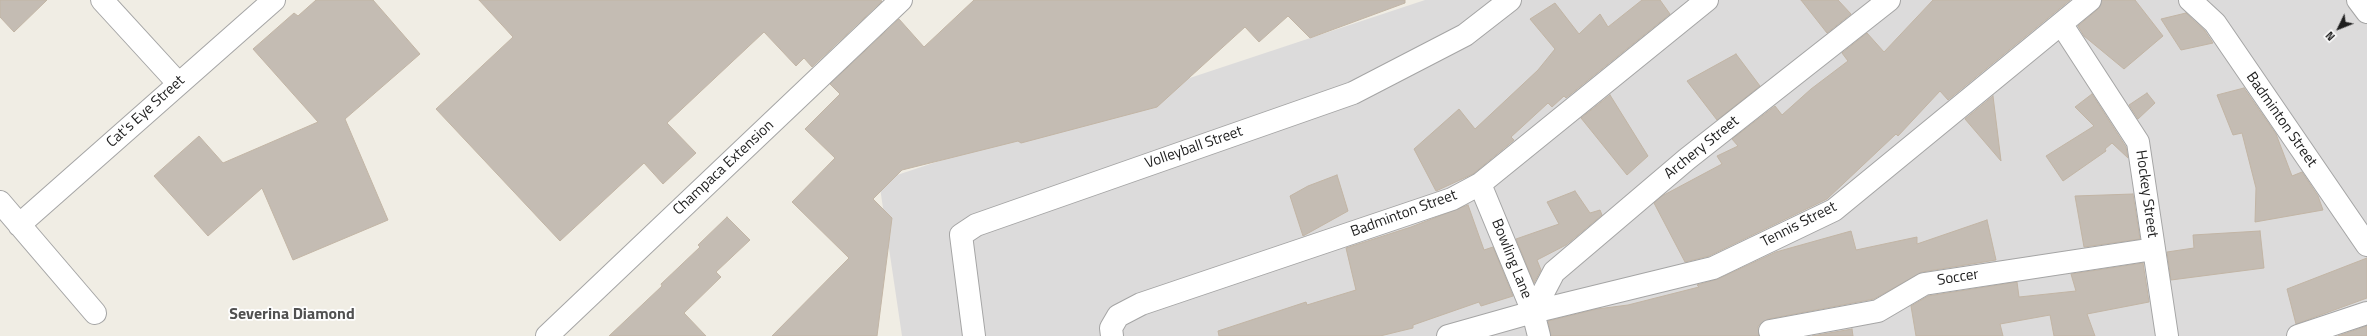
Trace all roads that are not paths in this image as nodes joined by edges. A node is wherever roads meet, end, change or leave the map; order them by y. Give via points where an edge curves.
1 (102, 0) edge
2 (274, 0) edge
3 (901, 0) edge
4 (1510, 0) edge
5 (1707, 0) edge
6 (1889, 0) edge
7 (2090, 0) edge
8 (2190, 0) edge
9 (2358, 0) edge
10 (2367, 12) edge
11 (2062, 25) junction
12 (178, 83) junction
13 (1480, 184) junction
14 (0, 202) edge
15 (19, 225) junction
16 (2367, 245) edge
17 (2154, 249) junction
18 (1533, 312) junction
19 (95, 313) dead end
20 (2367, 313) edge
21 (1770, 331) dead end
22 (547, 336) edge
23 (974, 336) edge
24 (1112, 336) edge
25 (1448, 336) edge
26 (1539, 336) edge
27 (2167, 336) edge
28 (2298, 336) edge

1 - 12 street
2 - 12 street, Cat's Eye Street
3 - 22 street, Champaca Extension
4 - 23 street, Volleyball Street via 1465,35 1353,93 976,225 961,235
5 - 13 street, Badminton Street
6 - 18 street, Archery Street via 1687,159 1554,272
7 - 11 street, Tennis Street
8 - 16 street, Badminton Street via 2215,24
9 - 10 street
11 - 17 street, Hockey Street via 2138,142
11 - 18 street, Tennis Street via 1834,210 1713,268
12 - 15 street, Cat's Eye Street
13 - 18 street, Bowling Lane
13 - 24 street, Badminton Street via 1452,199 1141,304 1118,316 1111,328
14 - 15 street
15 - 19 street
17 - 21 street, Soccer via 1924,284 1878,311
17 - 27 street, Hockey Street
18 - 25 street, Tennis Street
18 - 26 street, Bowling Lane
20 - 28 street

